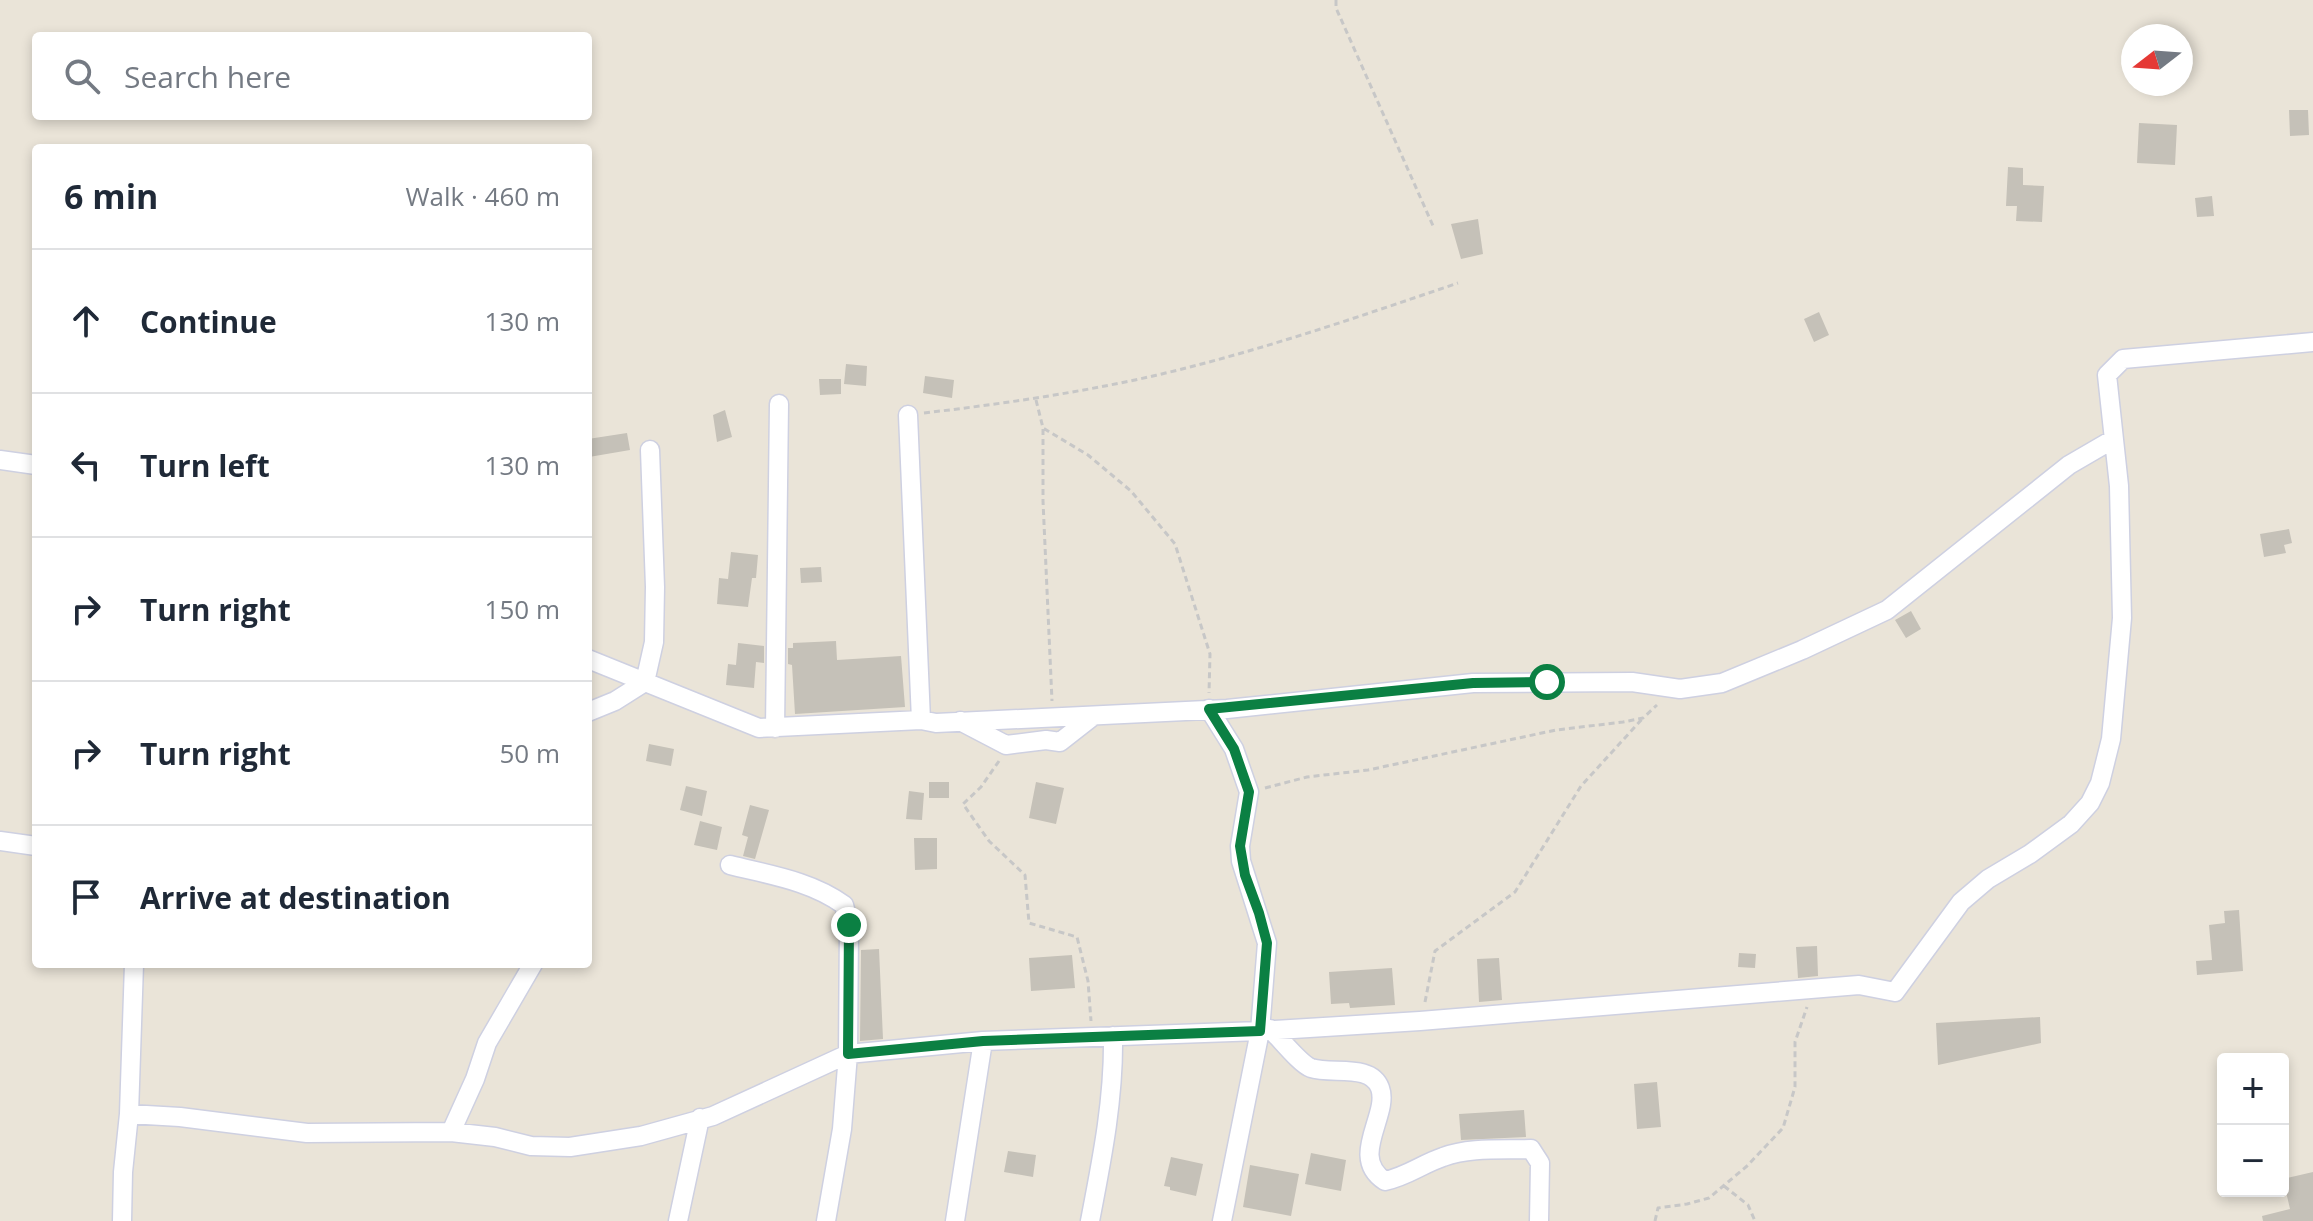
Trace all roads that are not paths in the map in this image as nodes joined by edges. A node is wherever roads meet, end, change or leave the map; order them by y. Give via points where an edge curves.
1 (2313, 342) edge
2 (779, 404) dead end
3 (908, 415) road end
4 (2112, 440) junction
5 (650, 450) dead end
6 (0, 460) edge
7 (32, 464) edge
8 (592, 661) edge
9 (645, 682) junction
10 (1209, 709) junction
11 (592, 710) edge
12 (1092, 717) junction
13 (921, 720) junction
14 (957, 720) junction
15 (775, 728) junction
16 (0, 841) edge
17 (32, 845) edge
18 (730, 865) dead end
19 (134, 968) edge
20 (531, 968) edge
21 (1265, 1030) junction
22 (1113, 1036) junction
23 (983, 1041) junction
24 (848, 1054) junction
25 (129, 1114) junction
26 (700, 1118) junction
27 (451, 1132) junction
28 (122, 1221) edge
29 (678, 1221) edge
30 (826, 1221) edge
31 (955, 1221) edge
32 (1090, 1221) edge
33 (1222, 1221) edge
34 (1539, 1221) edge

1 - 4 street via 2123,359 2107,375
2 - 15 street
3 - 13 street
4 - 10 street via 2069,465 1887,610 1722,683 1680,689 1632,682 1473,683
4 - 21 street via 2119,486 2122,618 2111,739 2100,783 2071,824 1961,902 1895,992 1859,985
5 - 9 street via 655,628
6 - 7 street
8 - 9 street
9 - 11 street
9 - 15 street via 759,728
10 - 12 street
10 - 21 street via 1234,749 1249,792 1240,846 1267,943
12 - 14 street
12 - 14 street via 1060,742 1006,745
13 - 14 street
13 - 15 street
16 - 17 street
18 - 24 street via 809,885 844,905 849,925
19 - 25 street
20 - 27 street via 487,1043
21 - 22 street
21 - 33 street
21 - 34 street via 1309,1068 1376,1079 1382,1092 1369,1157 1374,1174 1385,1181 1405,1177 1461,1151 1531,1149 1540,1163
22 - 23 street
22 - 32 street via 1114,1081
23 - 24 street
23 - 31 street
24 - 26 street
24 - 30 street
25 - 27 street via 307,1133
25 - 28 street
26 - 27 street via 641,1136 570,1147
26 - 29 street

